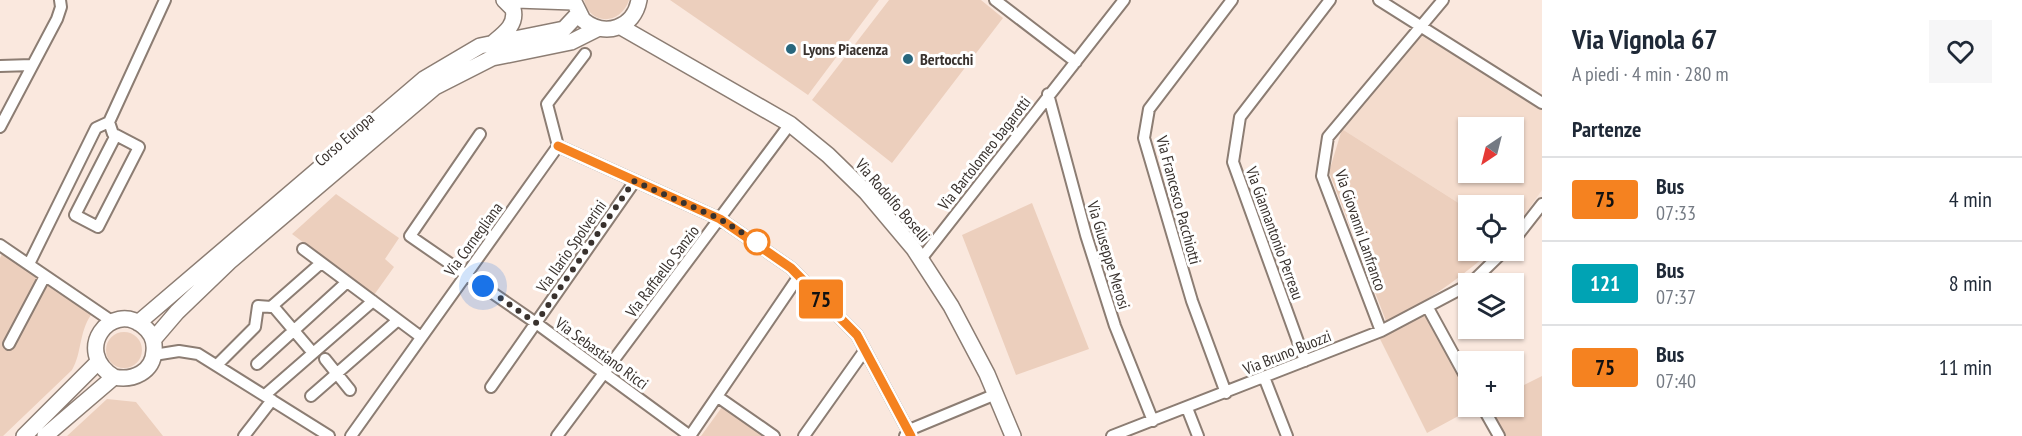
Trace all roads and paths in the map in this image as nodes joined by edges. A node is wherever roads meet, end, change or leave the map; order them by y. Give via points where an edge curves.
1 (60, 0) edge
2 (165, 0) edge
3 (504, 0) edge
4 (518, 0) edge
5 (995, 0) edge
6 (1124, 0) edge
7 (1232, 0) edge
8 (1330, 0) edge
9 (1379, 0) edge
10 (1443, 0) edge
11 (638, 4) edge
12 (575, 5) edge
13 (1420, 25) junction
14 (621, 27) junction
15 (597, 29) junction
16 (494, 42) junction
17 (585, 54) dead end
18 (671, 55) junction
19 (1076, 62) junction
20 (32, 65) junction
21 (0, 66) edge
22 (1048, 94) junction
23 (1542, 103) edge
24 (109, 122) junction
25 (790, 124) junction
26 (0, 127) edge
27 (480, 134) dead end
28 (116, 135) junction
29 (558, 146) junction
30 (634, 181) junction
31 (1542, 204) edge
32 (720, 219) junction
33 (1524, 227) edge
34 (0, 245) edge
35 (303, 249) dead end
36 (921, 259) junction
37 (1493, 261) edge
38 (321, 263) junction
39 (29, 264) junction
40 (1480, 273) edge
41 (466, 274) junction
42 (45, 276) junction
43 (800, 276) junction
44 (347, 282) junction
45 (1458, 290) edge
46 (373, 301) junction
47 (273, 306) junction
48 (1428, 308) junction
49 (398, 320) junction
50 (113, 322) junction
51 (138, 322) junction
52 (536, 323) junction
53 (294, 331) junction
54 (1381, 331) junction
55 (421, 337) junction
56 (9, 344) dead end
57 (153, 348) junction
58 (865, 350) junction
59 (313, 353) junction
60 (325, 359) dead end
61 (1305, 361) junction
62 (98, 363) junction
63 (1458, 363) edge
64 (217, 364) junction
65 (257, 364) dead end
66 (604, 372) junction
67 (336, 373) junction
68 (114, 377) junction
69 (1264, 377) junction
70 (491, 387) dead end
71 (350, 390) dead end
72 (1226, 393) junction
73 (996, 394) junction
74 (311, 396) dead end
75 (718, 396) junction
76 (269, 398) junction
77 (1187, 408) junction
78 (1488, 417) edge
79 (1153, 421) junction
80 (908, 434) edge
81 (24, 436) edge
82 (45, 436) edge
83 (244, 436) edge
84 (329, 436) edge
85 (351, 436) edge
86 (556, 436) edge
87 (690, 436) edge
88 (774, 436) edge
89 (804, 436) edge
90 (1013, 436) edge
91 (1112, 436) edge
92 (1198, 436) edge
93 (1287, 436) edge
94 (1498, 436) edge

1 - 20 street via 60,10
2 - 24 street
3 - 16 main road, Corso Europa via 513,9 513,21
4 - 12 main road
5 - 19 street
6 - 19 street, Via Bartolomeo bagarotti
7 - 72 street, Via Francesco Pacchiotti via 1149,109 1144,138 1192,302
8 - 61 street, Via Giannantonio Perreau via 1240,117 1233,162
9 - 13 street
10 - 13 street, Via Giovanni Lanfranco
11 - 14 main road, Via Rodolfo Boselli
11 - 18 main road, Via Rodolfo Boselli via 649,32
12 - 15 main road via 589,26
12 - 16 main road, Corso Europa via 569,26 557,32
13 - 23 street
13 - 54 street, Via Giovanni Lanfranco via 1328,137 1322,176
14 - 15 main road
14 - 18 main road, Via Rodolfo Boselli
15 - 57 main road, Corso Europa via 571,42 492,58 435,87 229,262 177,312
16 - 51 main road, Corso Europa via 439,68 410,89
17 - 29 street via 547,104
18 - 25 main road, Via Rodolfo Boselli
19 - 22 street, Via Bartolomeo bagarotti
20 - 21 street
20 - 26 street
22 - 36 street, Via Bartolomeo bagarotti
22 - 79 street, Via Giuseppe Merosi via 1115,326
24 - 28 street
24 - 39 street via 96,128
25 - 32 street, Via Raffaello Sanzio
25 - 36 main road, Via Rodolfo Boselli via 866,192
27 - 41 street, Via Sebastiano Ricci via 410,236
28 - 28 street via 75,215 98,227 139,147
29 - 30 street
29 - 41 street, Via Cornegliana
30 - 32 street
30 - 52 street, Via Ilario Spolverini
31 - 33 street
32 - 43 street
32 - 66 street, Via Raffaello Sanzio
34 - 39 street
35 - 38 street
36 - 73 main road, Via Rodolfo Boselli via 966,330
37 - 40 street, Via Bruno Buozzi
38 - 44 street
38 - 47 street
39 - 42 street
41 - 52 street, Via Sebastiano Ricci
41 - 55 street, Via Cornegliana
42 - 50 street
42 - 56 street
43 - 58 street via 857,335
43 - 75 street
44 - 46 street
44 - 53 street
45 - 48 street, Via Bruno Buozzi
46 - 49 street
46 - 59 street
47 - 53 street
47 - 64 street via 258,306 255,327
48 - 54 street, Via Bruno Buozzi
48 - 63 street
49 - 55 street
49 - 67 street
50 - 51 main road
50 - 62 main road via 97,337
51 - 57 main road via 148,330
52 - 66 street, Via Sebastiano Ricci
52 - 70 street, Via Ilario Spolverini
53 - 59 street
53 - 65 street
54 - 61 street, Via Bruno Buozzi
55 - 85 street, Via Cornegliana
57 - 64 street via 192,351
57 - 68 main road, Corso Europa via 142,373 133,378
58 - 80 street
58 - 89 street
59 - 76 street
60 - 67 street
61 - 69 street, Via Bruno Buozzi
62 - 68 main road
62 - 81 main road
64 - 76 street
66 - 86 street, Via Raffaello Sanzio
66 - 87 street, Via Sebastiano Ricci
67 - 71 street
67 - 74 street
68 - 82 main road
69 - 72 street, Via Bruno Buozzi
69 - 93 street
72 - 77 street, Via Bruno Buozzi
73 - 80 street
73 - 90 main road, Via Rodolfo Boselli
75 - 87 street
75 - 88 street
76 - 83 street
76 - 84 street
77 - 79 street, Via Bruno Buozzi
77 - 92 street
78 - 94 street
79 - 91 street, Via Bruno Buozzi

